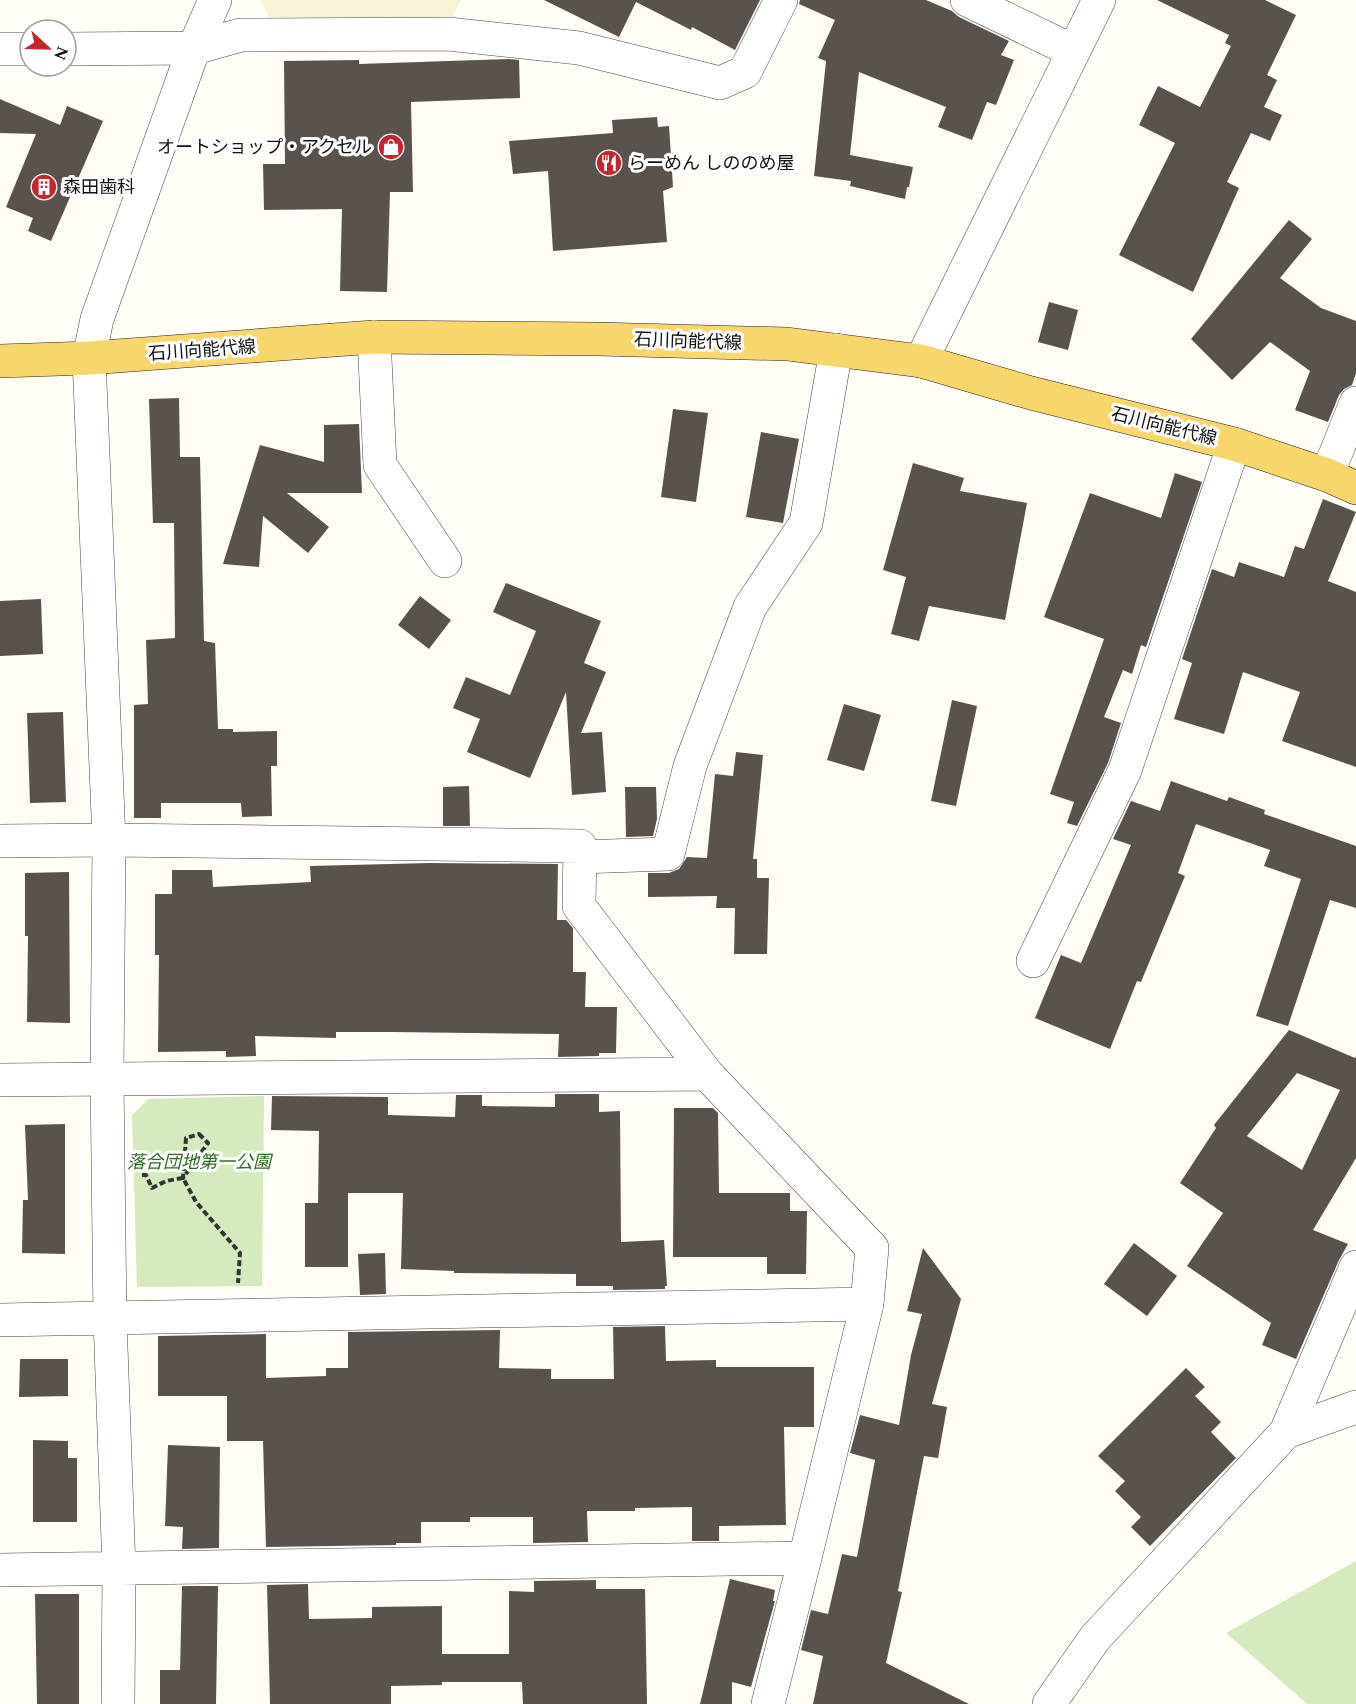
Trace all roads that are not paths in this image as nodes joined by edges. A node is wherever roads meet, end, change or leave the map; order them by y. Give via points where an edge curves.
1 (215, 0) edge
2 (781, 0) edge
3 (967, 0) edge
4 (1099, 0) edge
5 (194, 48) junction
6 (0, 49) edge
7 (18, 49) edge
8 (78, 49) edge
9 (1072, 51) junction
10 (374, 337) junction
11 (836, 350) junction
12 (89, 358) junction
13 (0, 361) edge
14 (921, 361) junction
15 (1356, 402) edge
16 (1234, 444) junction
17 (1327, 475) junction
18 (1356, 488) edge
19 (446, 561) dead end
20 (109, 840) junction
21 (0, 841) edge
22 (580, 857) junction
23 (1033, 961) dead end
24 (707, 1074) junction
25 (107, 1078) junction
26 (0, 1080) edge
27 (1356, 1267) edge
28 (867, 1304) junction
29 (110, 1319) junction
30 (0, 1320) edge
31 (1356, 1407) edge
32 (1286, 1432) junction
33 (806, 1558) junction
34 (120, 1569) junction
35 (0, 1570) edge
36 (118, 1704) edge
37 (768, 1704) edge
38 (1049, 1704) edge

1 - 5 street
2 - 5 street via 745,72 720,83 579,48 448,34 240,35
3 - 9 street
4 - 9 street
5 - 8 street
5 - 12 street via 97,319
6 - 7 street
9 - 14 street
10 - 11 main road, 石川向能代線 via 787,344
10 - 12 main road, 石川向能代線
10 - 19 street via 380,465
11 - 14 main road, 石川向能代線
11 - 22 street via 806,523 750,607 690,766 668,854
12 - 13 main road, 石川向能代線
12 - 20 street
14 - 16 main road, 石川向能代線
15 - 17 street
16 - 17 main road, 石川向能代線
16 - 23 street via 1125,770
17 - 18 main road, 石川向能代線
20 - 21 street
20 - 22 street via 580,846
20 - 25 street
22 - 24 street via 579,906
24 - 25 street
24 - 28 street via 872,1248
25 - 26 street
25 - 29 street
27 - 32 street
28 - 29 street
28 - 33 street
29 - 30 street
29 - 34 street
31 - 32 street
32 - 38 street via 1095,1638
33 - 34 street
33 - 37 street
34 - 35 street
34 - 36 street

